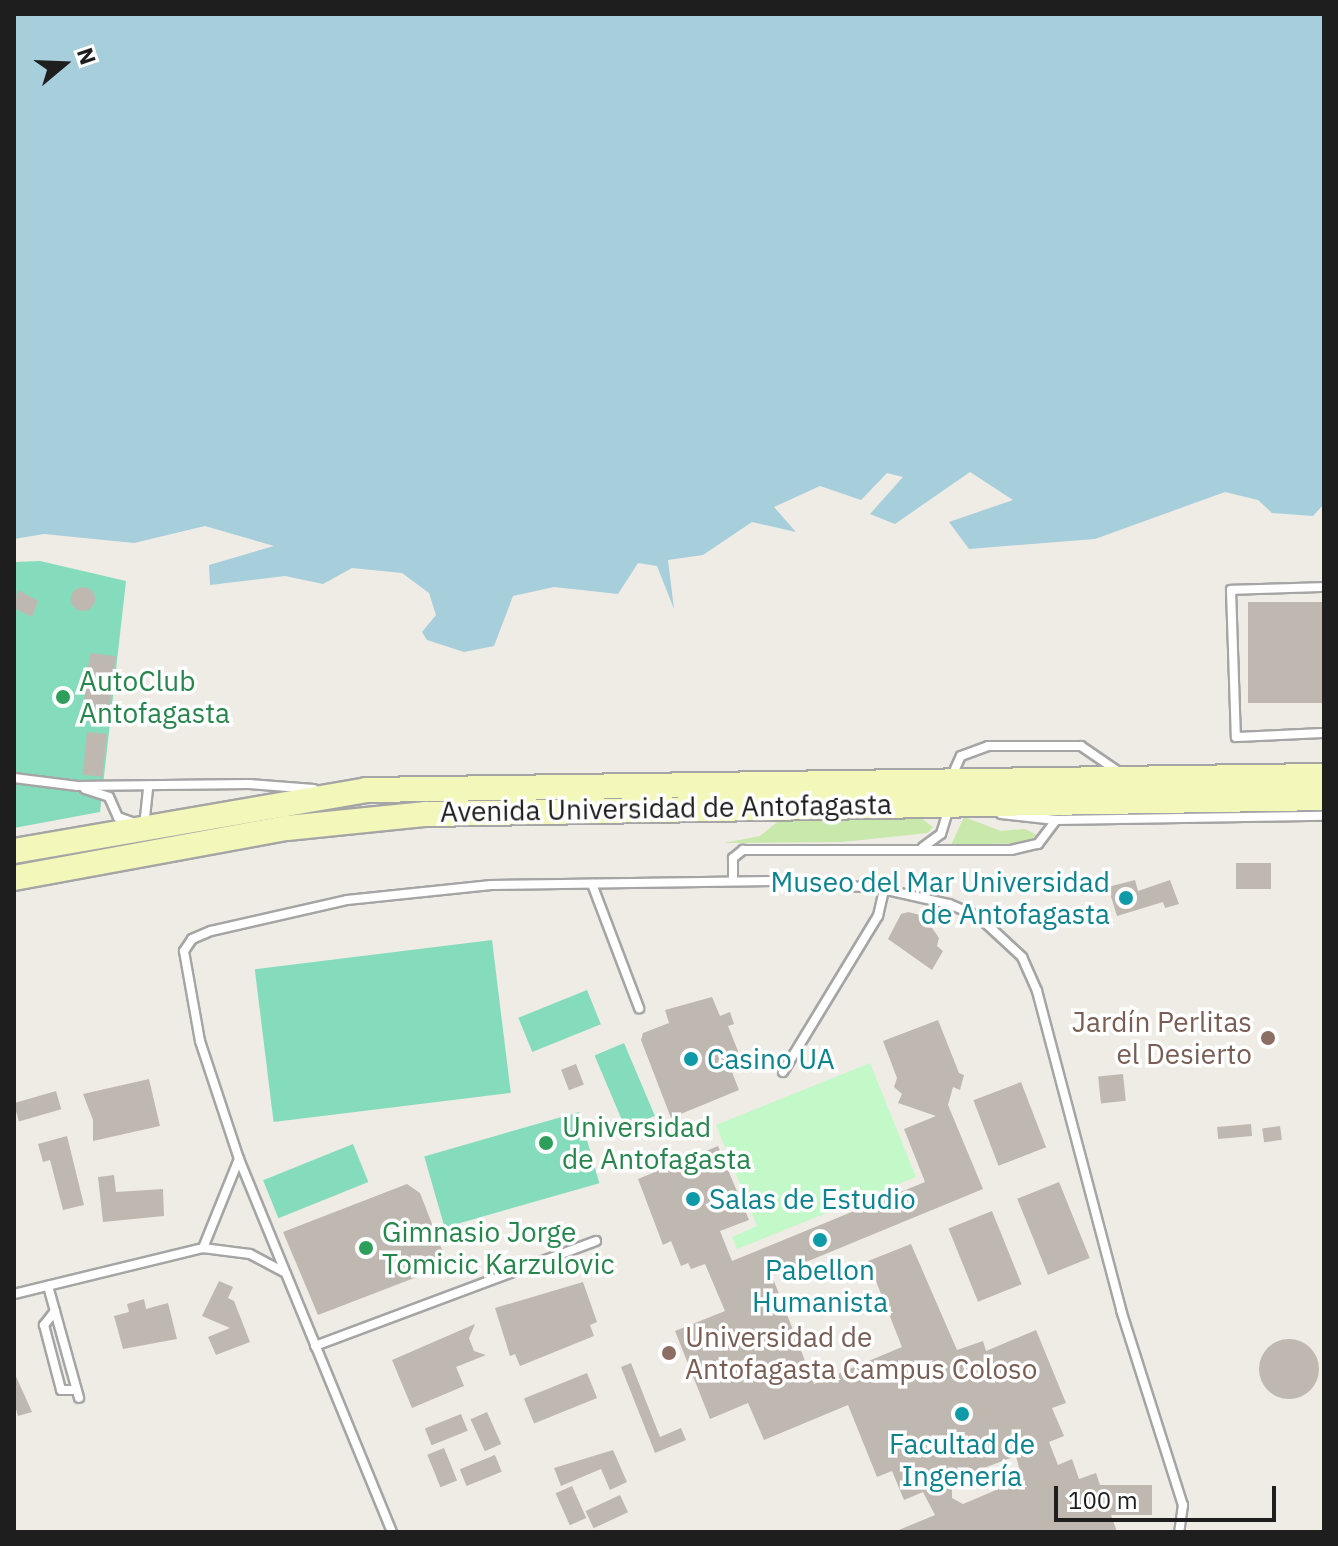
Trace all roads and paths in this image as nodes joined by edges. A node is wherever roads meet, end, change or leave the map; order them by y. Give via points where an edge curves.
1 (1324, 587) edge
2 (1324, 733) edge
3 (1324, 776) edge
4 (14, 778) edge
5 (1125, 778) junction
6 (78, 786) junction
7 (148, 788) junction
8 (346, 792) junction
9 (950, 792) junction
10 (1324, 798) edge
11 (1324, 816) edge
12 (1056, 820) junction
13 (144, 826) junction
14 (921, 848) junction
15 (14, 851) edge
16 (149, 853) junction
17 (14, 878) edge
18 (733, 881) junction
19 (592, 884) junction
20 (884, 890) junction
21 (639, 1008) dead end
22 (783, 1072) dead end
23 (239, 1159) junction
24 (596, 1241) dead end
25 (203, 1248) junction
26 (285, 1274) junction
27 (48, 1286) junction
28 (14, 1294) edge
29 (55, 1311) junction
30 (315, 1346) junction
31 (392, 1532) edge
32 (1179, 1532) edge

1 - 2 lane via 1231,590 1236,737
3 - 5 main road, Avenida Universidad de Antofagasta
4 - 6 lane
5 - 9 main road, Avenida Universidad de Antofagasta
5 - 9 lane via 1081,746 988,746 961,756
6 - 7 lane
6 - 13 lane via 109,797 118,817
7 - 8 lane via 249,784
7 - 13 lane
8 - 9 main road, Avenida Universidad de Antofagasta via 509,784
8 - 13 main road, Avenida Universidad de Antofagasta
9 - 10 main road, Avenida Universidad de Antofagasta
9 - 12 lane
9 - 14 lane via 941,834
9 - 16 main road, Avenida Universidad de Antofagasta via 426,814 287,828
11 - 12 lane
12 - 14 lane via 1033,847
13 - 15 main road, Avenida Universidad de Antofagasta
13 - 16 lane
14 - 18 lane via 743,850 733,858
16 - 17 main road, Avenida Universidad de Antofagasta
18 - 19 lane
18 - 20 lane
19 - 21 lane
19 - 23 lane via 491,885 347,900 192,939 184,964 200,1041
20 - 22 lane via 878,916
20 - 32 lane via 949,904 979,917 1022,957 1037,991 1121,1310 1183,1505
23 - 25 lane
23 - 26 lane
24 - 30 lane
25 - 26 lane via 250,1254
25 - 27 lane
26 - 30 lane
27 - 28 lane
27 - 29 lane
29 - 29 lane via 44,1320 61,1390 78,1394
30 - 31 lane

